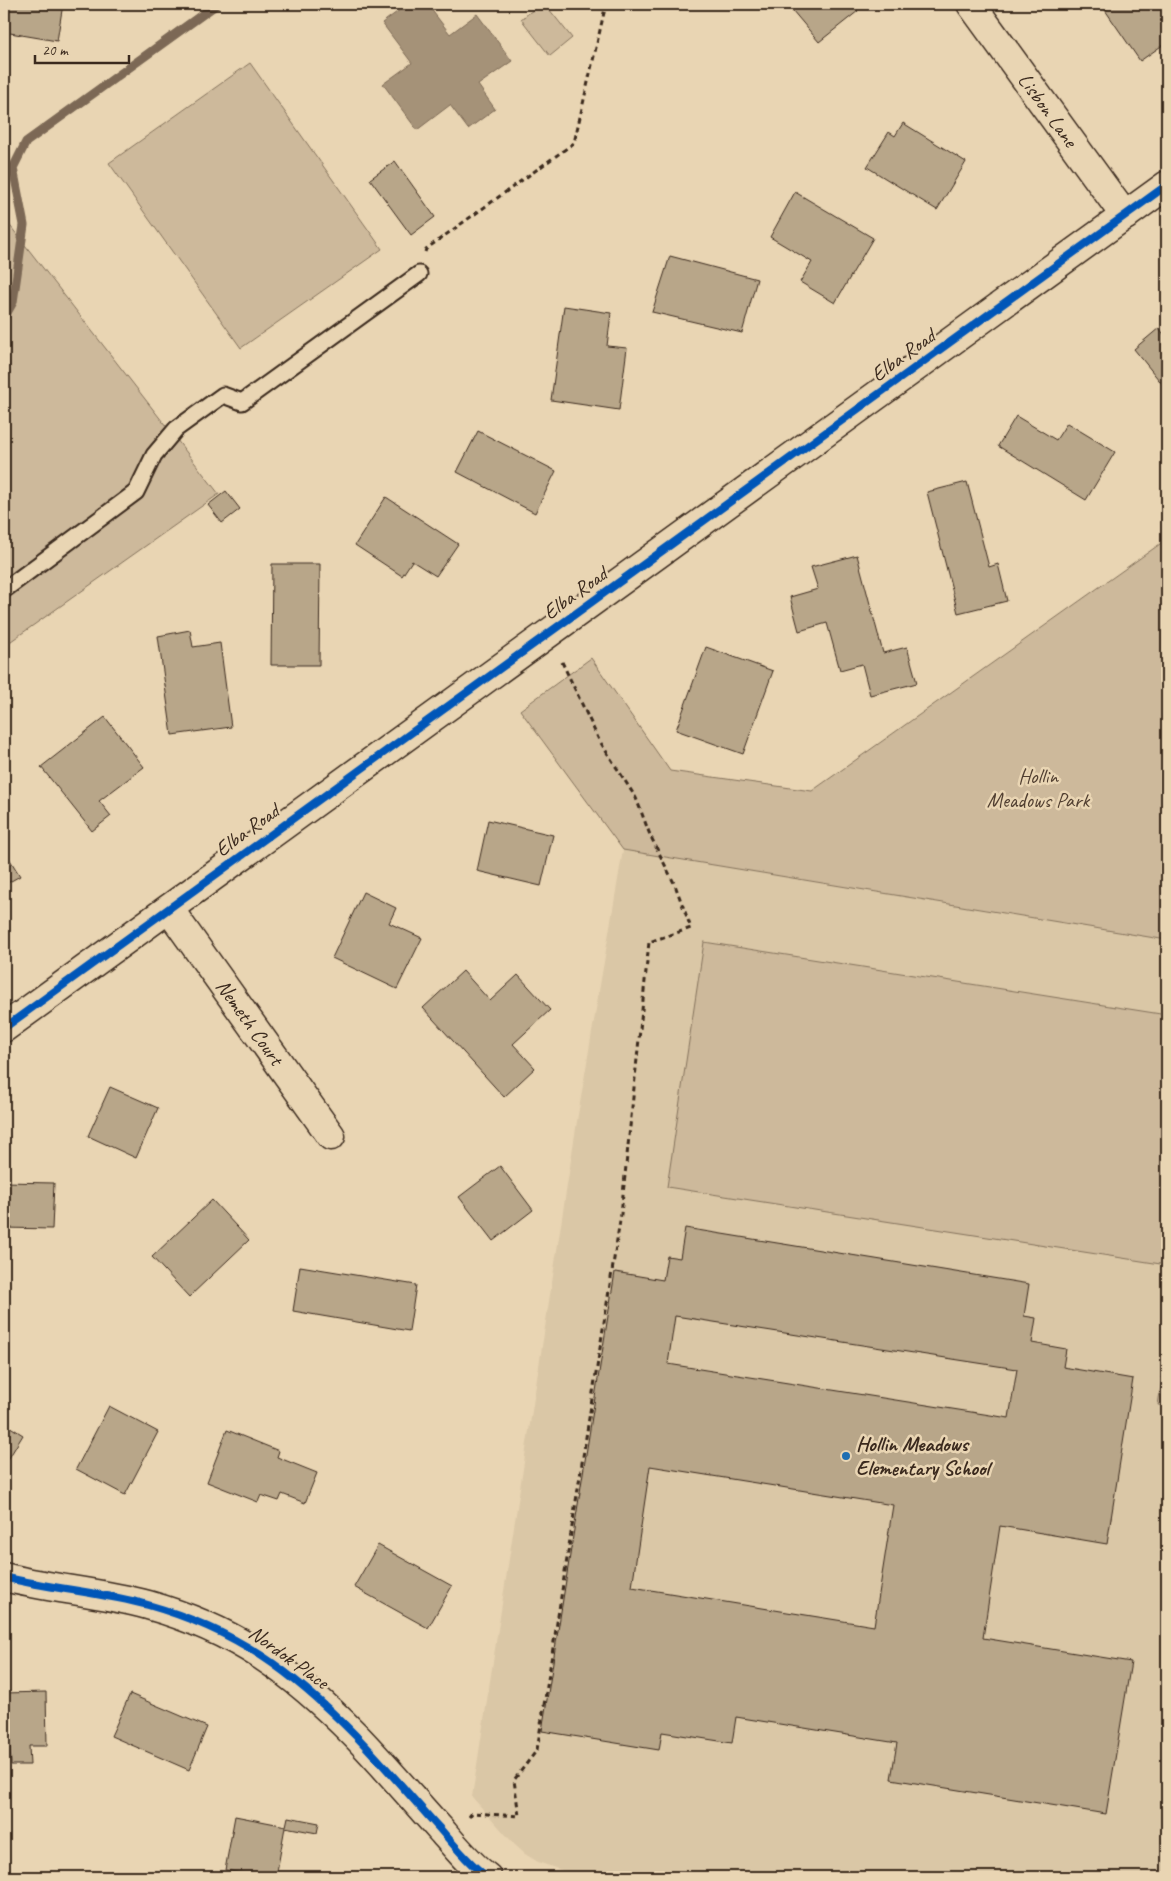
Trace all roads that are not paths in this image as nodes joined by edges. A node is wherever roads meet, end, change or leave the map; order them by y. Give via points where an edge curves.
1 (970, 4) edge
2 (1167, 185) edge
3 (1125, 216) junction
4 (419, 274) road end
5 (4, 590) edge
6 (169, 909) junction
7 (4, 1028) edge
8 (331, 1136) dead end
9 (4, 1577) edge
10 (488, 1877) edge

1 - 3 street, Lisbon Lane
2 - 3 street, Elba Road
3 - 6 street, Elba Road
4 - 5 lane via 242,402 223,395 176,430 154,456 136,492
6 - 7 street, Elba Road
6 - 8 street, Nemeth Court
9 - 10 street, Nordok Place via 147,1605 210,1627 256,1650 326,1705

